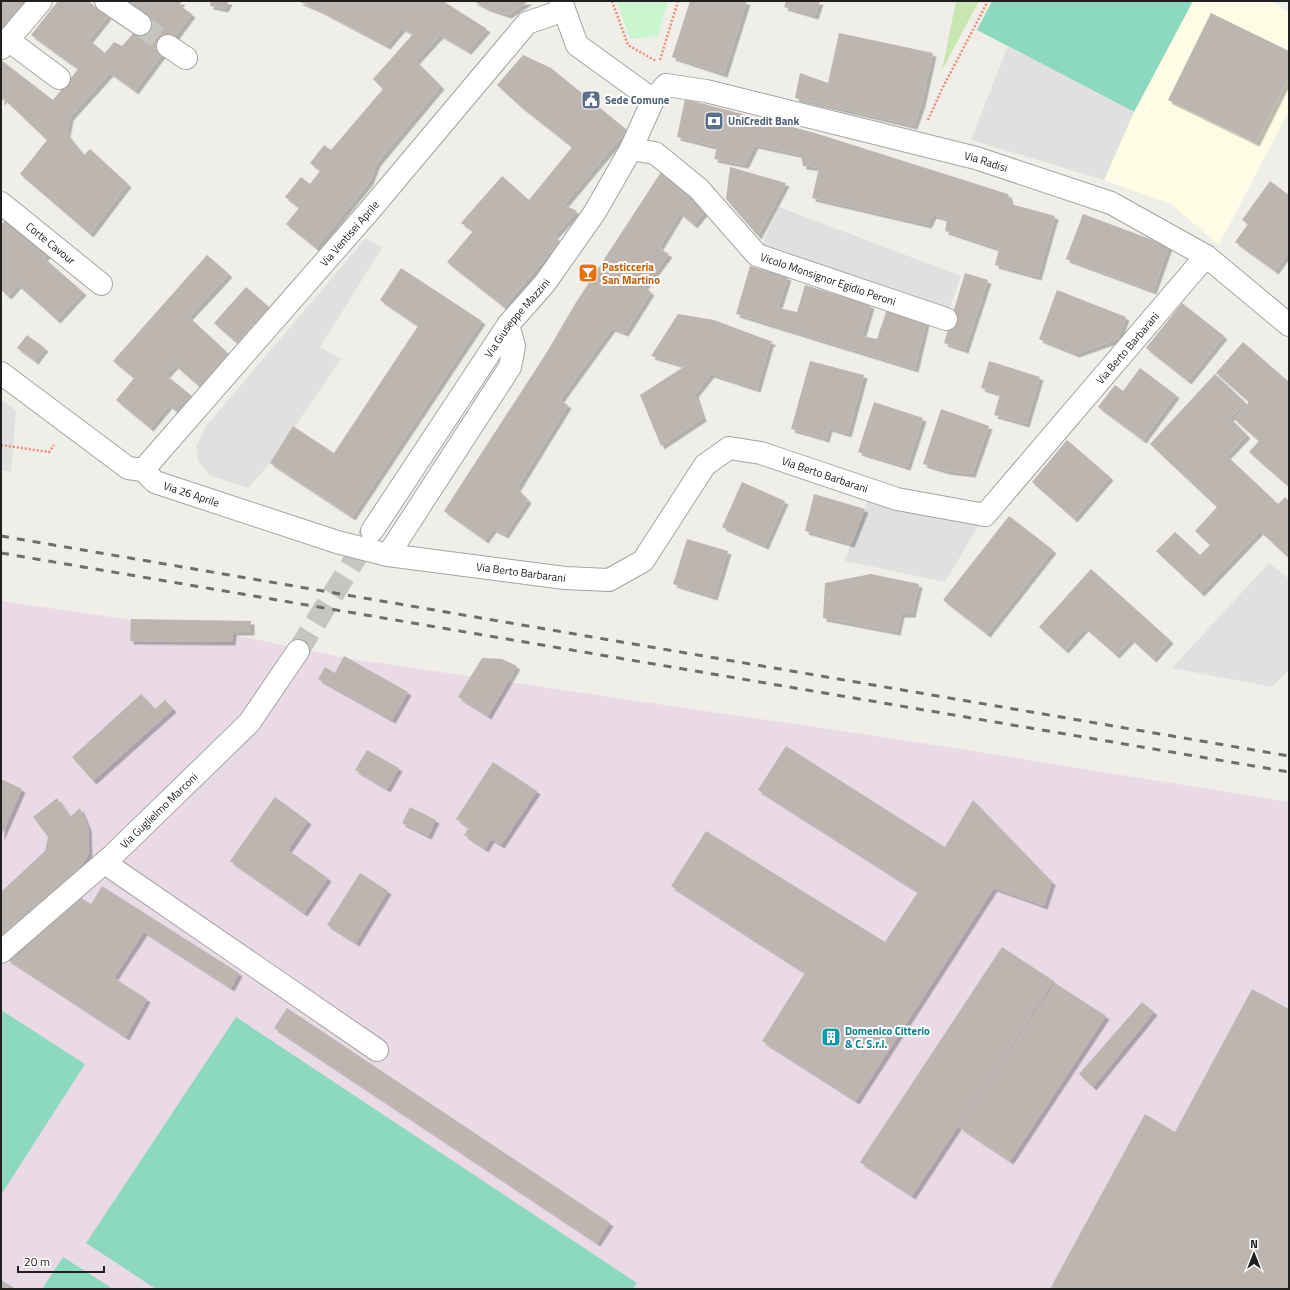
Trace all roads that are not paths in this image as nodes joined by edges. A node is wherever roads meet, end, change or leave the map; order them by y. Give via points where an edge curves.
1 (41, 1) edge
2 (106, 1) edge
3 (563, 6) edge
4 (140, 24) tunnel mouth
5 (4, 44) edge
6 (168, 46) tunnel mouth
7 (186, 58) dead end
8 (59, 78) dead end
9 (653, 100) junction
10 (631, 149) junction
11 (1, 203) edge
12 (1206, 256) junction
13 (101, 284) dead end
14 (946, 319) dead end
15 (508, 325) junction
16 (1289, 325) edge
17 (1, 373) edge
18 (143, 470) junction
19 (372, 531) tunnel mouth
20 (388, 555) junction
21 (298, 651) tunnel mouth
22 (105, 863) junction
23 (1, 952) edge
24 (377, 1050) dead end

1 - 5 street
2 - 4 street
3 - 9 street via 577,44
3 - 18 street, Via Ventisei Aprile via 527,23 370,210
5 - 8 street
6 - 7 street
9 - 10 street, Via Giuseppe Mazzini
9 - 12 street, Via Radisi via 666,85 706,91 976,158 1111,203
10 - 14 street, Vicolo Monsignor Egidio Peroni via 655,153 699,189 757,255
10 - 15 street, Via Giuseppe Mazzini via 595,212 545,283
11 - 13 street, Corte Cavour
12 - 16 street, Via Radisi
12 - 20 street, Via Berto Barbarani via 985,515 897,499 761,453 729,448 705,465 643,561 609,580 565,578
15 - 19 street, Via Giuseppe Mazzini
15 - 20 street via 514,346 510,367
17 - 18 street, Via 26 Aprile via 128,468
18 - 20 street, Via 26 Aprile via 155,482 337,542
21 - 22 street, Via Guglielmo Marconi via 249,723
22 - 23 street, Via Guglielmo Marconi
22 - 24 street

